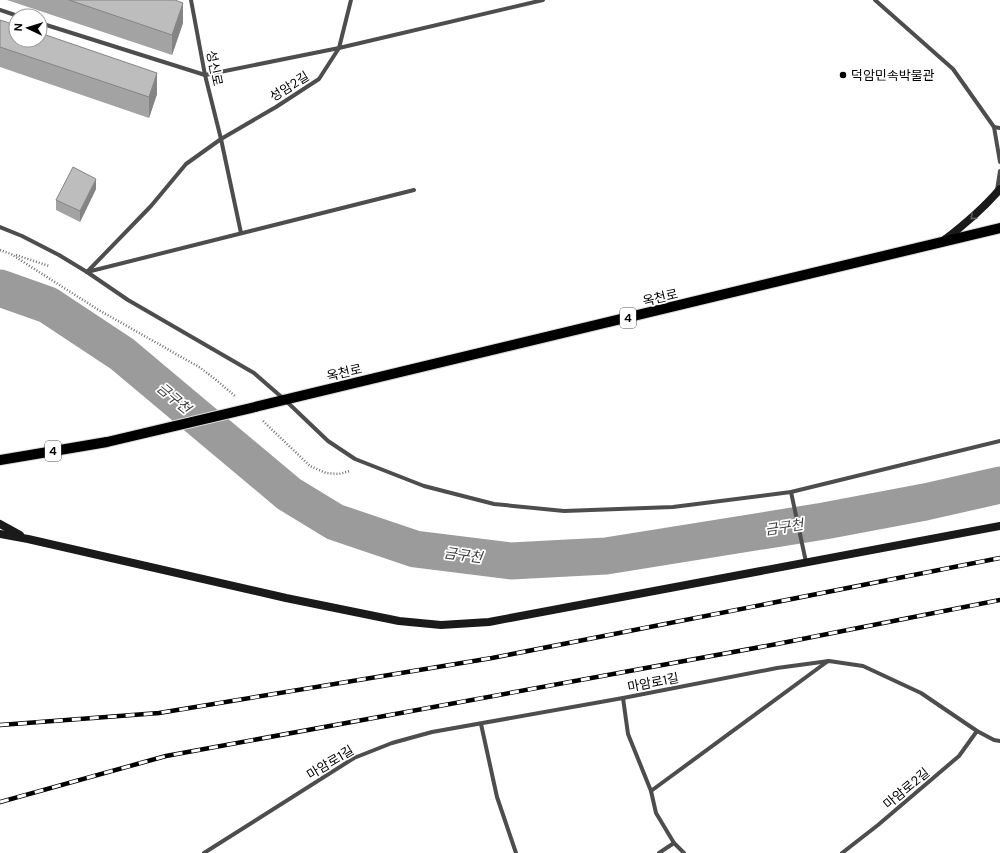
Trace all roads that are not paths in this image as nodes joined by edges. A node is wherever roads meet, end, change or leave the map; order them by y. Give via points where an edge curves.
1 (192, 0) edge
2 (351, 0) edge
3 (543, 0) edge
4 (875, 0) edge
5 (48, 26) edge
6 (339, 48) junction
7 (205, 75) junction
8 (994, 127) junction
9 (1000, 128) edge
10 (221, 139) junction
11 (1000, 162) edge
12 (1000, 171) edge
13 (414, 190) dead end
14 (998, 191) edge
15 (0, 227) edge
16 (1000, 228) edge
17 (241, 233) junction
18 (941, 243) junction
19 (87, 272) junction
20 (285, 400) junction
21 (1000, 441) edge
22 (0, 460) edge
23 (791, 492) junction
24 (0, 524) edge
25 (1000, 526) edge
26 (0, 534) edge
27 (28, 539) junction
28 (807, 563) junction
29 (829, 661) junction
30 (623, 698) junction
31 (481, 724) junction
32 (977, 731) junction
33 (1000, 742) edge
34 (651, 791) junction
35 (674, 843) junction
36 (204, 853) edge
37 (516, 853) edge
38 (659, 853) edge
39 (684, 853) edge
40 (842, 853) edge

1 - 7 street, 성신로
2 - 6 street
3 - 6 street
4 - 8 street via 953,69
5 - 7 street
6 - 7 street
6 - 10 street, 성암2길 via 319,79
7 - 10 street, 성신로
8 - 9 street
8 - 11 street
10 - 17 street, 성신로
10 - 19 street, 성암2길 via 186,164 151,206
12 - 14 street
13 - 17 street
14 -> 18 street via 988,204
15 - 19 street via 59,255
16 - 18 main road, 옥천로 / 4
17 - 19 street
18 - 20 main road, 옥천로 / 4
19 - 20 street via 128,300 254,373
20 - 22 main road, 옥천로 / 4, bridge via 107,442
20 - 23 street via 328,441 355,459 424,486 494,504 564,511 673,507
21 - 23 street
23 - 28 street
24 - 27 street
25 - 28 street
26 - 27 street
27 - 28 street via 286,598 399,621 441,625 489,622
29 - 30 street, 마암로1길 via 777,668
29 - 32 street, 마암로1길 via 862,666 921,693
29 - 34 street
30 - 31 street, 마암로1길
30 - 34 street via 628,734
31 - 36 street, 마암로1길 via 432,732 392,743 354,758
31 - 37 street via 497,797
32 - 33 street, 마암로1길
32 - 40 street, 마암로2길 via 959,756
34 - 35 street via 656,813
35 - 38 street
35 - 39 street

